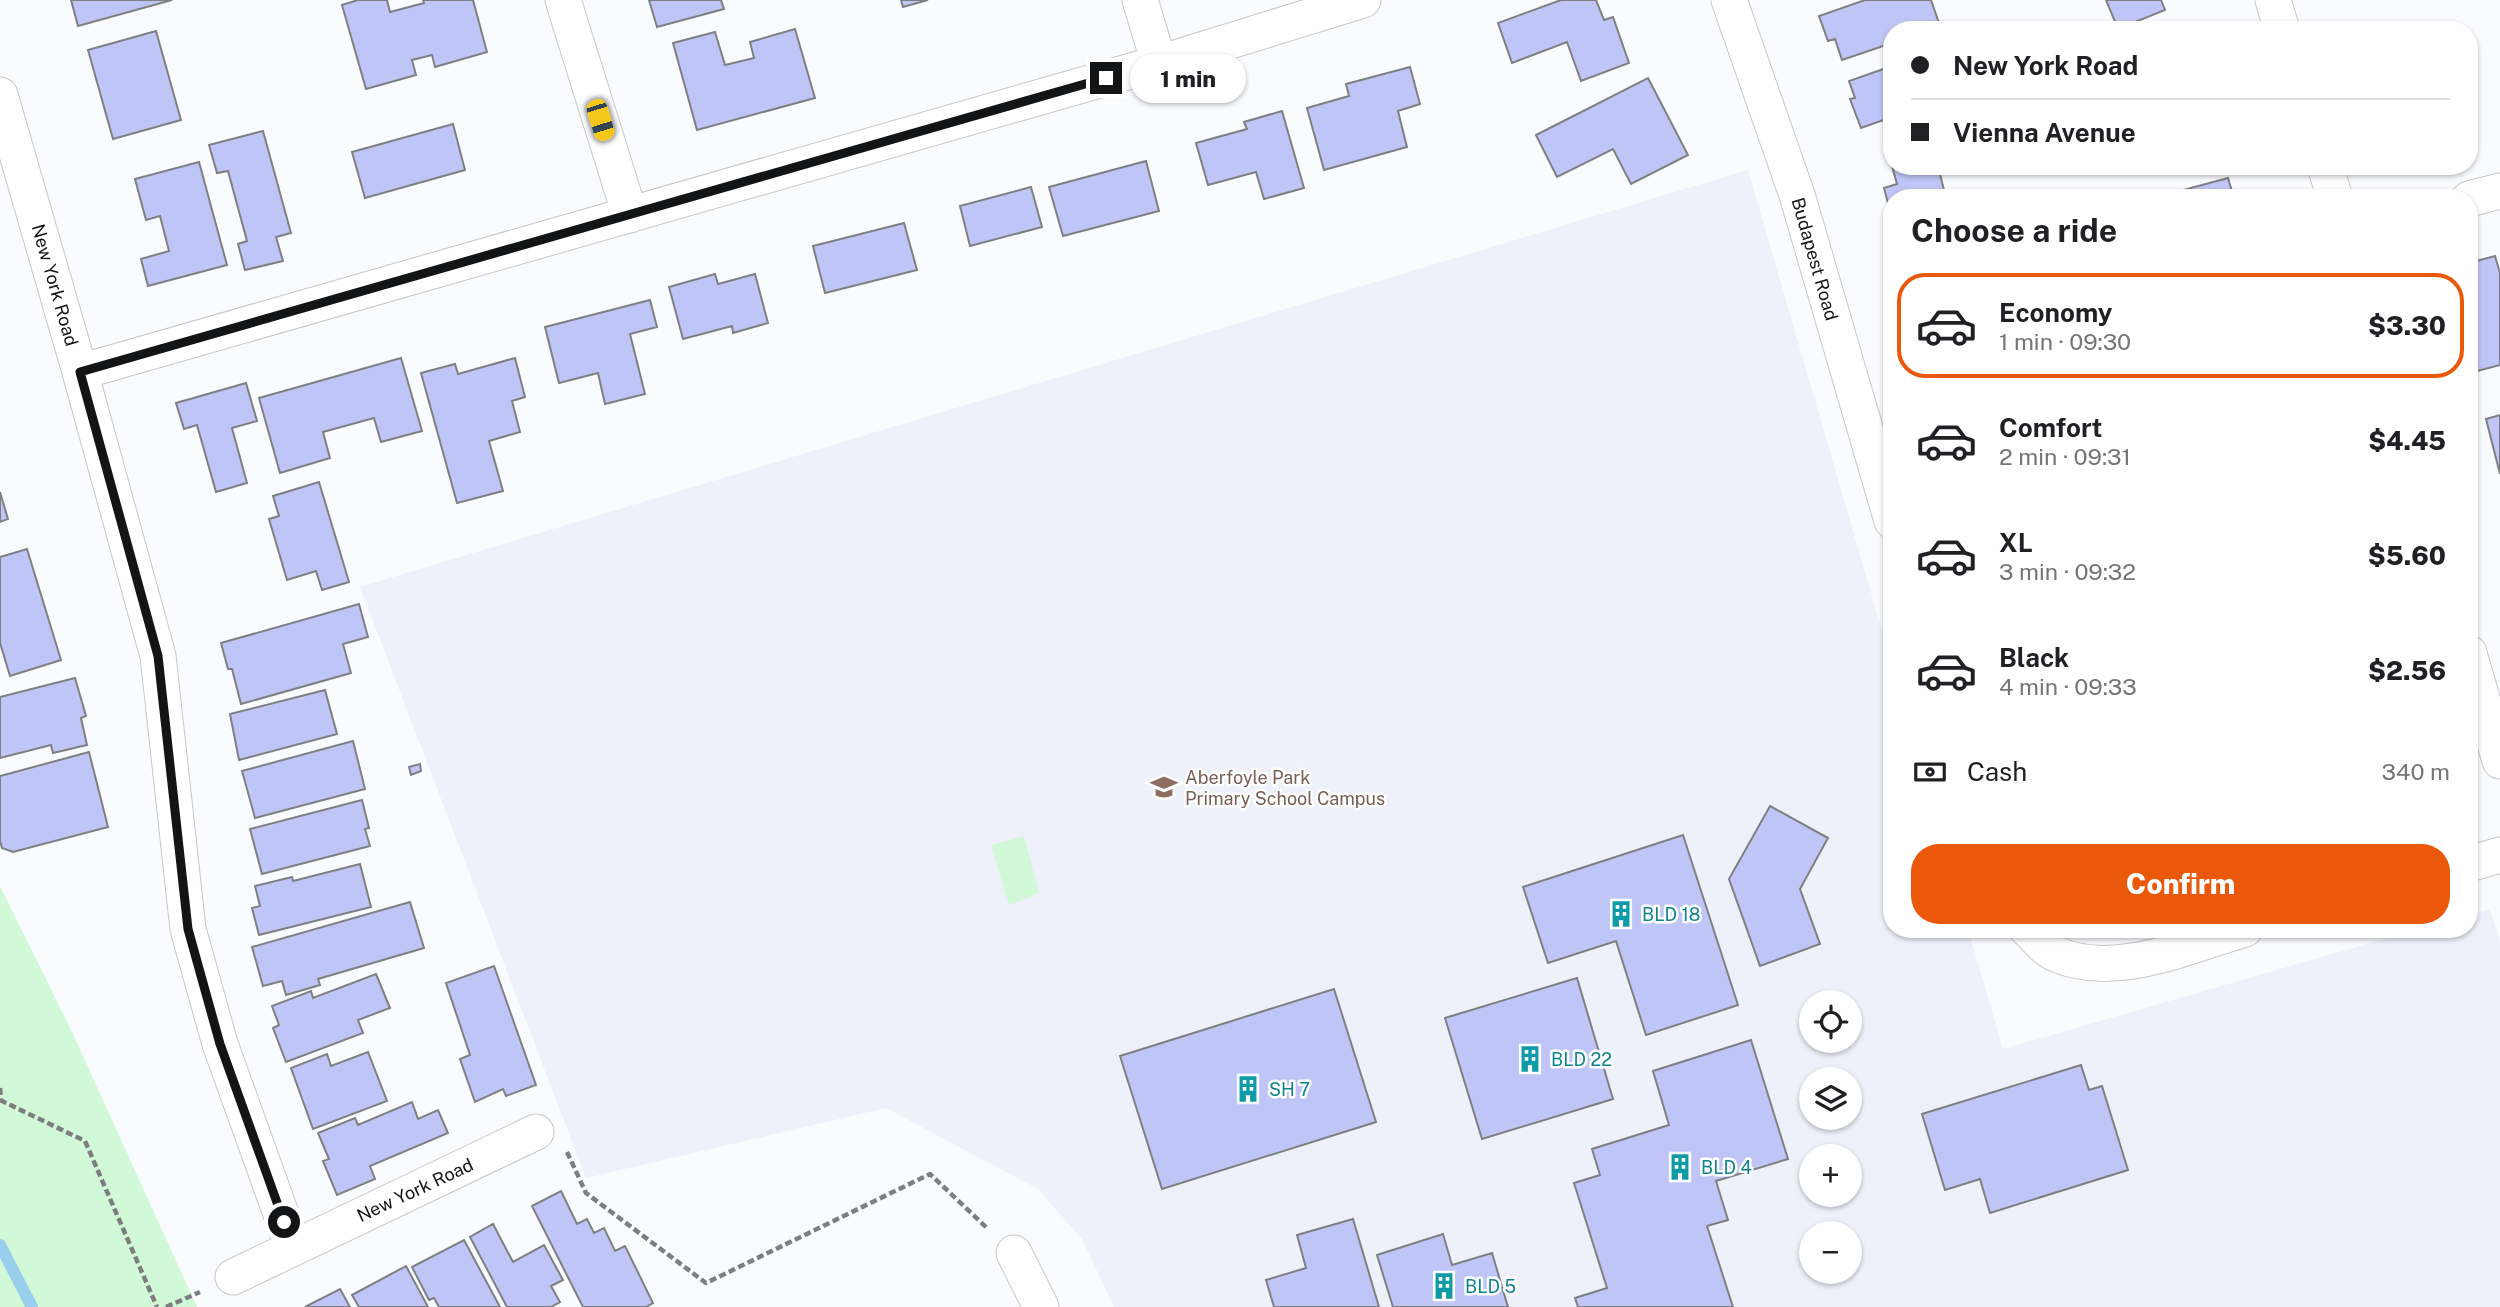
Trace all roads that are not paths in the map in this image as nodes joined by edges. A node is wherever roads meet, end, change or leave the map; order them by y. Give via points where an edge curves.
1 (563, 0) edge
2 (1140, 0) edge
3 (1363, 0) edge
4 (1729, 0) edge
5 (2273, 0) edge
6 (2279, 21) edge
7 (1159, 63) junction
8 (0, 96) edge
9 (2500, 191) edge
10 (2478, 197) edge
11 (630, 215) junction
12 (80, 372) junction
13 (1883, 490) edge
14 (2478, 684) edge
15 (2500, 761) edge
16 (2500, 855) edge
17 (2478, 861) edge
18 (2037, 938) edge
19 (2214, 938) edge
20 (536, 1132) road end
21 (293, 1247) junction
22 (1014, 1253) road end
23 (233, 1277) dead end
24 (1041, 1307) edge

1 - 11 street
2 - 7 street
3 - 7 street
4 - 13 street, Budapest Road via 1797,195
5 - 6 street
7 - 11 street
8 - 12 street, New York Road
9 - 10 street
11 - 12 street
12 - 21 street, New York Road via 158,656 188,929 220,1044
14 - 15 street
16 - 17 street
18 - 19 street via 2054,954 2093,964 2131,962
20 - 21 street, New York Road
21 - 23 street, New York Road
22 - 24 street

